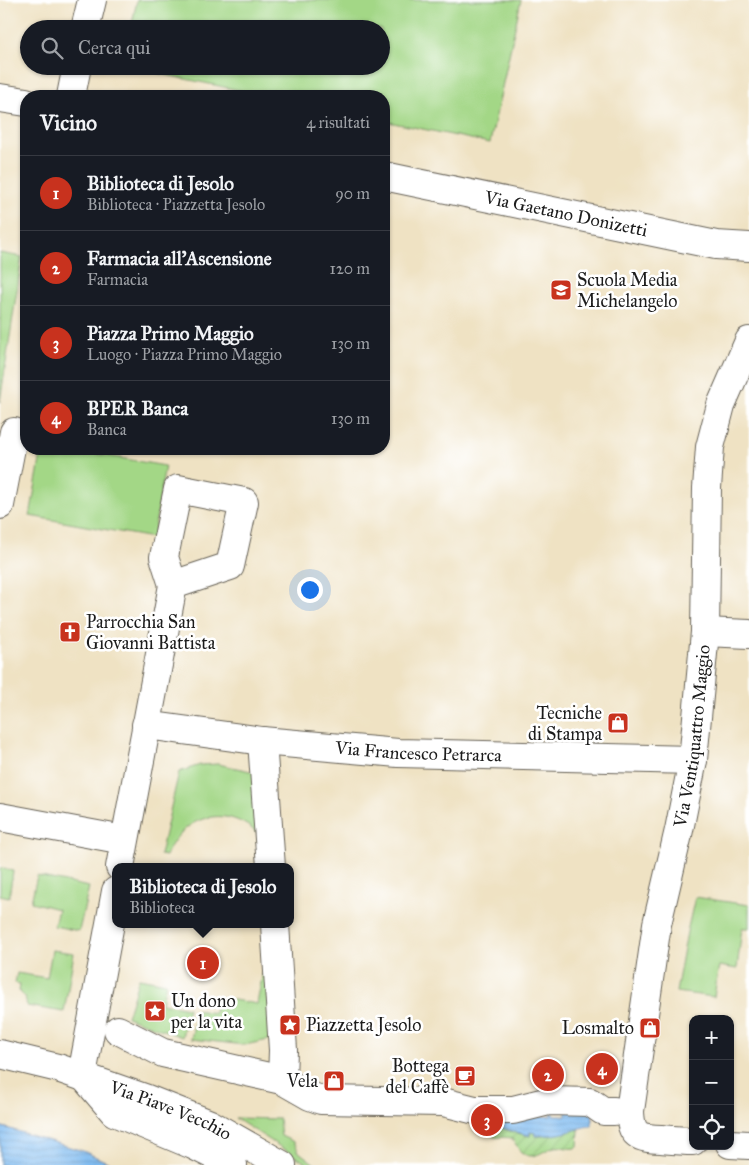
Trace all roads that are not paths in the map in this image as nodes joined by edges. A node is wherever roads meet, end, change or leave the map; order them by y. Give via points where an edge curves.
1 (92, 0) edge
2 (87, 20) edge
3 (75, 75) edge
4 (72, 90) edge
5 (0, 98) edge
6 (20, 101) edge
7 (390, 177) edge
8 (749, 247) edge
9 (749, 341) edge
10 (14, 432) dead end
11 (0, 505) edge
12 (173, 585) dead end
13 (705, 632) junction
14 (749, 634) edge
15 (146, 725) junction
16 (262, 741) junction
17 (693, 760) junction
18 (0, 816) edge
19 (124, 840) junction
20 (121, 863) edge
21 (271, 863) edge
22 (112, 913) edge
23 (275, 928) edge
24 (118, 1030) dead end
25 (0, 1054) edge
26 (82, 1075) junction
27 (282, 1080) junction
28 (614, 1111) dead end
29 (689, 1141) edge
30 (734, 1144) edge
31 (749, 1145) edge
32 (232, 1165) edge
33 (282, 1165) edge

1 - 2 street
3 - 4 street
5 - 6 street
7 - 8 street, Via Gaetano Donizetti via 716,245
9 - 13 street, Via Ventiquattro Maggio via 721,405 710,447
10 - 11 street
12 - 15 street
13 - 14 street
13 - 17 street, Via Ventiquattro Maggio
15 - 16 street, Via Francesco Petrarca
15 - 19 street
16 - 17 street, Via Francesco Petrarca via 398,753
16 - 21 street
17 - 29 street, Via Ventiquattro Maggio via 650,962 630,1111 634,1132 642,1138
18 - 19 street
19 - 20 street
22 - 26 street
23 - 27 street
24 - 27 street via 163,1053
25 - 26 street, Via Piave Vecchio
26 - 32 street, Via Piave Vecchio via 114,1112
26 - 33 street, Via Piave Vecchio via 210,1124
27 - 28 street via 320,1100 443,1102 475,1110 513,1110 549,1101 590,1102 603,1111
30 - 31 street

